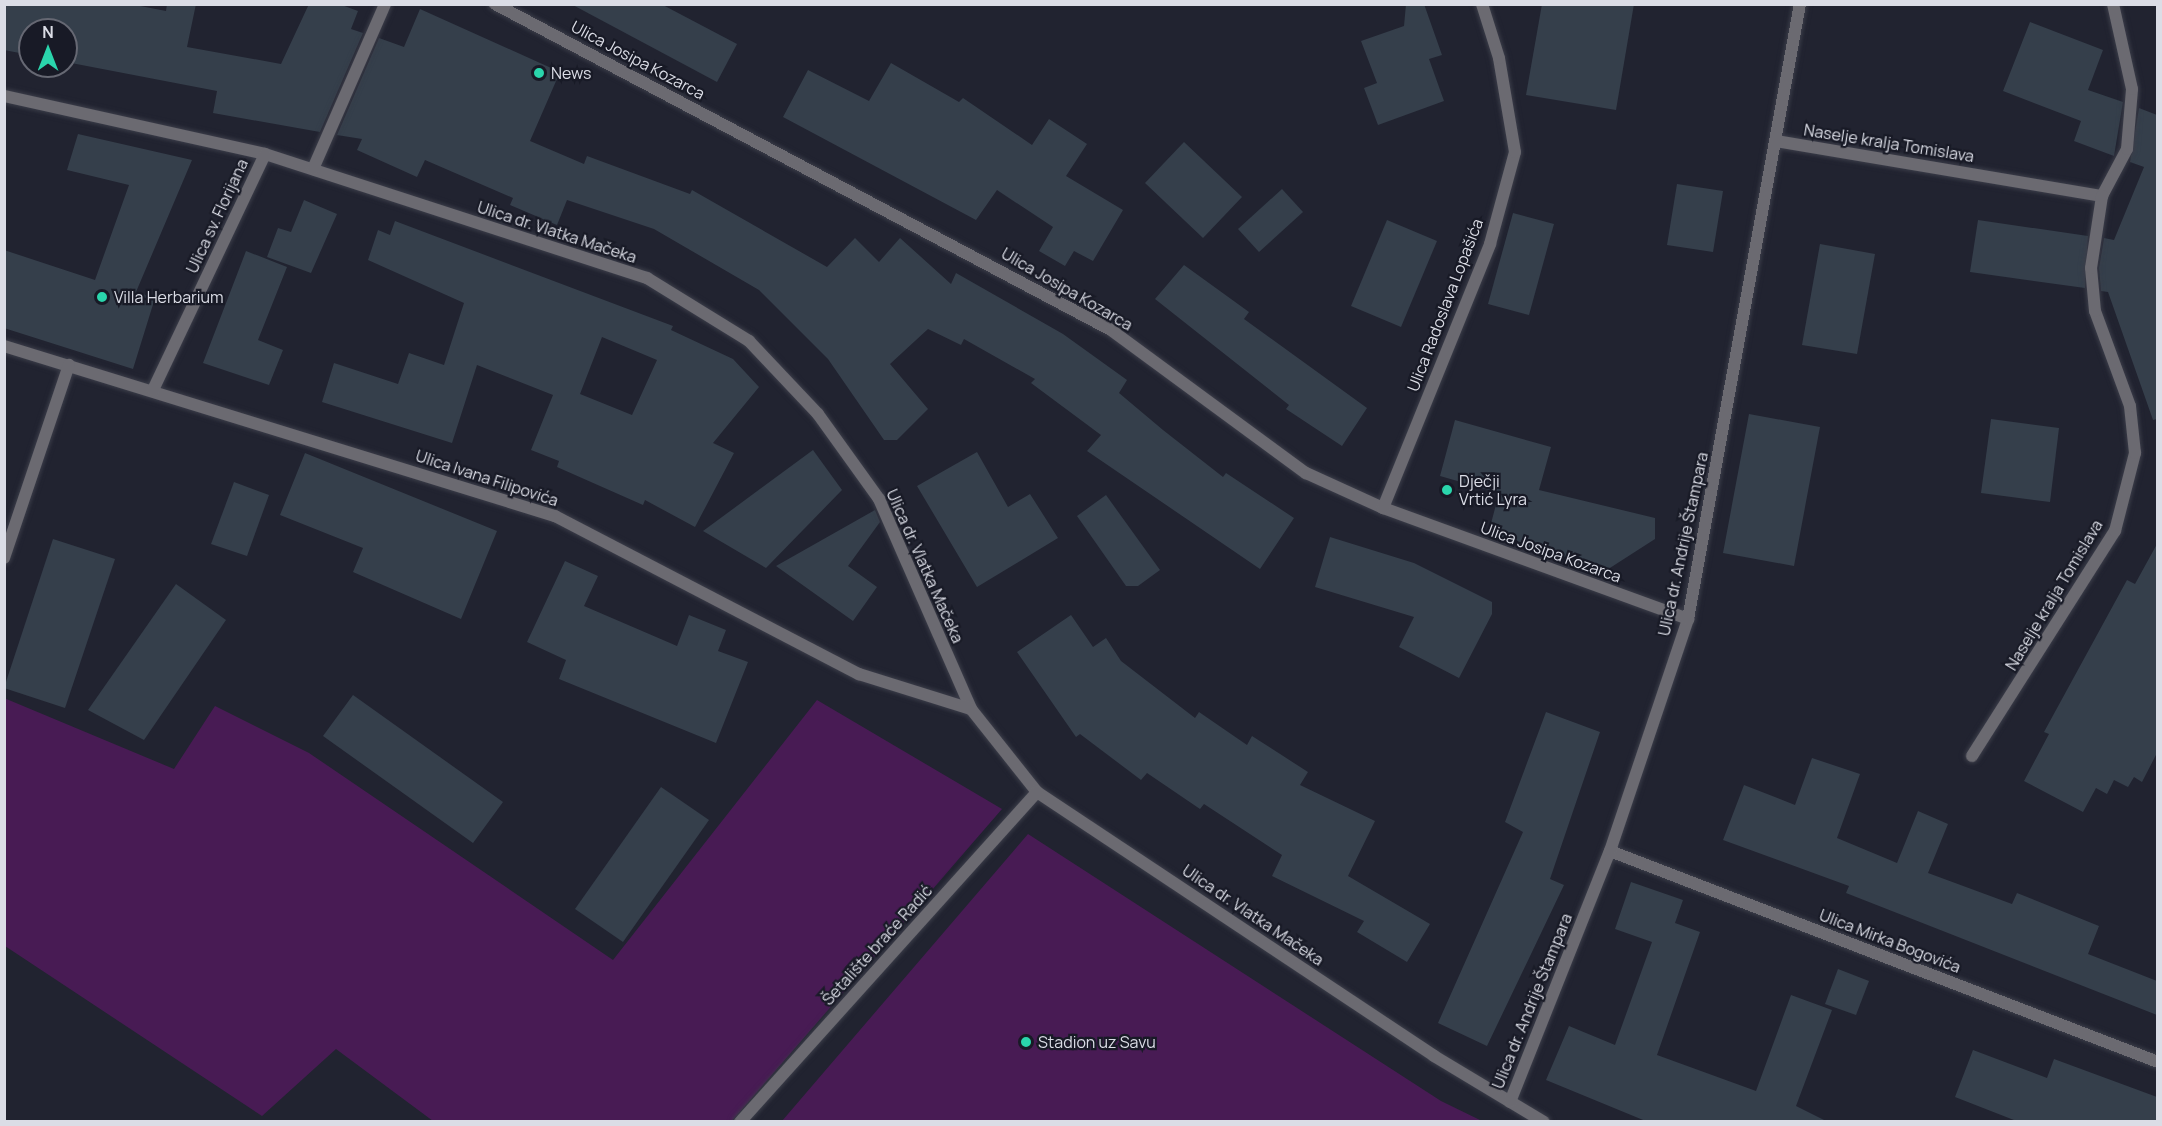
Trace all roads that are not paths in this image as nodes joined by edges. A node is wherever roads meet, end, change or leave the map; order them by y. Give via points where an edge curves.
1 (385, 4) edge
2 (495, 4) edge
3 (1482, 4) edge
4 (1800, 4) edge
5 (2113, 4) edge
6 (4, 96) edge
7 (1776, 141) junction
8 (265, 154) junction
9 (313, 169) junction
10 (2102, 196) junction
11 (4, 346) edge
12 (69, 365) junction
13 (153, 390) junction
14 (1383, 508) junction
15 (4, 558) edge
16 (1688, 619) junction
17 (971, 709) junction
18 (1972, 756) dead end
19 (1037, 792) junction
20 (1610, 852) junction
21 (2157, 1062) edge
22 (1510, 1102) junction
23 (741, 1122) edge
24 (1544, 1122) edge

1 - 9 street
2 - 14 street, Ulica Josipa Kozarca via 1111,330 1306,472
3 - 14 street, Ulica Radoslava Lopašića via 1499,58 1515,152 1490,244
4 - 7 street, Ulica dr. Andrije Štampara
5 - 10 street, Naselje kralja Tomislava via 2132,89 2127,148
6 - 8 street, Ulica dr. Vlatka Mačeka
7 - 10 street, Naselje kralja Tomislava
7 - 16 street, Ulica dr. Andrije Štampara
8 - 9 street, Ulica dr. Vlatka Mačeka
8 - 13 street, Ulica sv. Florijana
9 - 17 street, Ulica dr. Vlatka Mačeka via 647,278 749,341 818,414 879,499
10 - 18 street, Naselje kralja Tomislava via 2091,268 2095,311 2130,406 2135,453 2115,531
11 - 12 street, Ulica Ivana Filipovića
12 - 13 street, Ulica Ivana Filipovića
12 - 15 street
13 - 17 street, Ulica Ivana Filipovića via 555,516 859,674
14 - 16 street, Ulica Josipa Kozarca
16 - 20 street, Ulica dr. Andrije Štampara
17 - 19 street, Ulica dr. Vlatka Mačeka
19 - 22 street, Ulica dr. Vlatka Mačeka
19 - 23 street, Šetalište braće Radić
20 - 21 street, Ulica Mirka Bogovića
20 - 22 street, Ulica dr. Andrije Štampara
22 - 24 street, Ulica dr. Vlatka Mačeka

